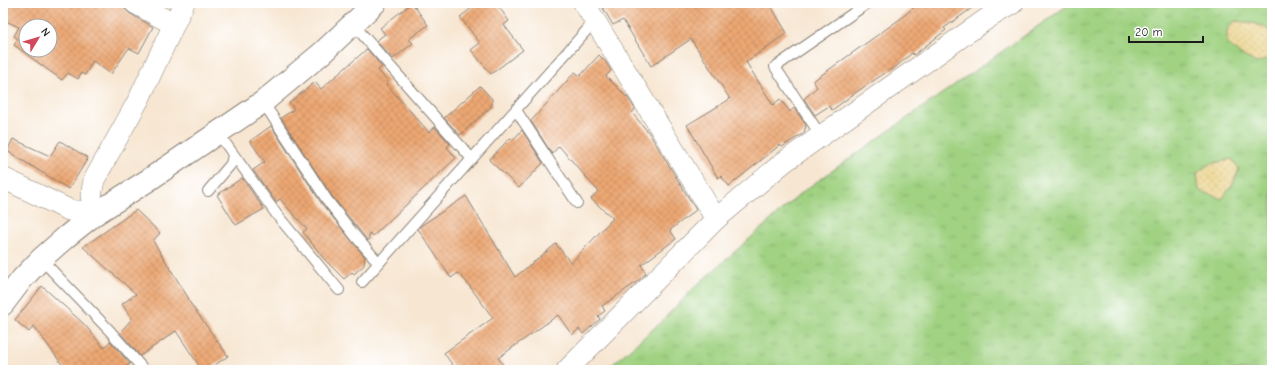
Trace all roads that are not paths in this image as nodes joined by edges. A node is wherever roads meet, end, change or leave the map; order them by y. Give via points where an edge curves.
1 (134, 3) edge
2 (184, 3) edge
3 (375, 3) edge
4 (584, 3) edge
5 (868, 3) edge
6 (1013, 3) edge
7 (983, 10) edge
8 (594, 22) junction
9 (173, 24) junction
10 (353, 24) junction
11 (263, 102) junction
12 (516, 110) junction
13 (218, 133) junction
14 (821, 136) junction
15 (233, 155) junction
16 (472, 159) junction
17 (3, 178) edge
18 (208, 191) dead end
19 (577, 203) dead end
20 (95, 214) junction
21 (716, 219) junction
22 (41, 259) junction
23 (379, 263) junction
24 (362, 282) dead end
25 (339, 290) dead end
26 (3, 304) edge
27 (144, 370) edge
28 (567, 370) edge

1 - 9 street
2 - 9 street
3 - 10 street
4 - 8 street
5 - 14 lane via 775,68
6 - 7 street
7 - 14 street
8 - 12 lane
8 - 21 street
9 - 20 street via 139,100 94,180 91,196
10 - 11 street
10 - 16 lane
11 - 13 street
11 - 23 lane via 327,200
12 - 16 lane
12 - 19 lane
13 - 15 lane
13 - 20 street
14 - 21 street via 784,162
15 - 18 lane via 230,164
15 - 25 lane via 277,215
16 - 23 lane
17 - 20 street via 70,210
20 - 22 street
21 - 28 street
22 - 26 street
22 - 27 lane
23 - 24 lane

